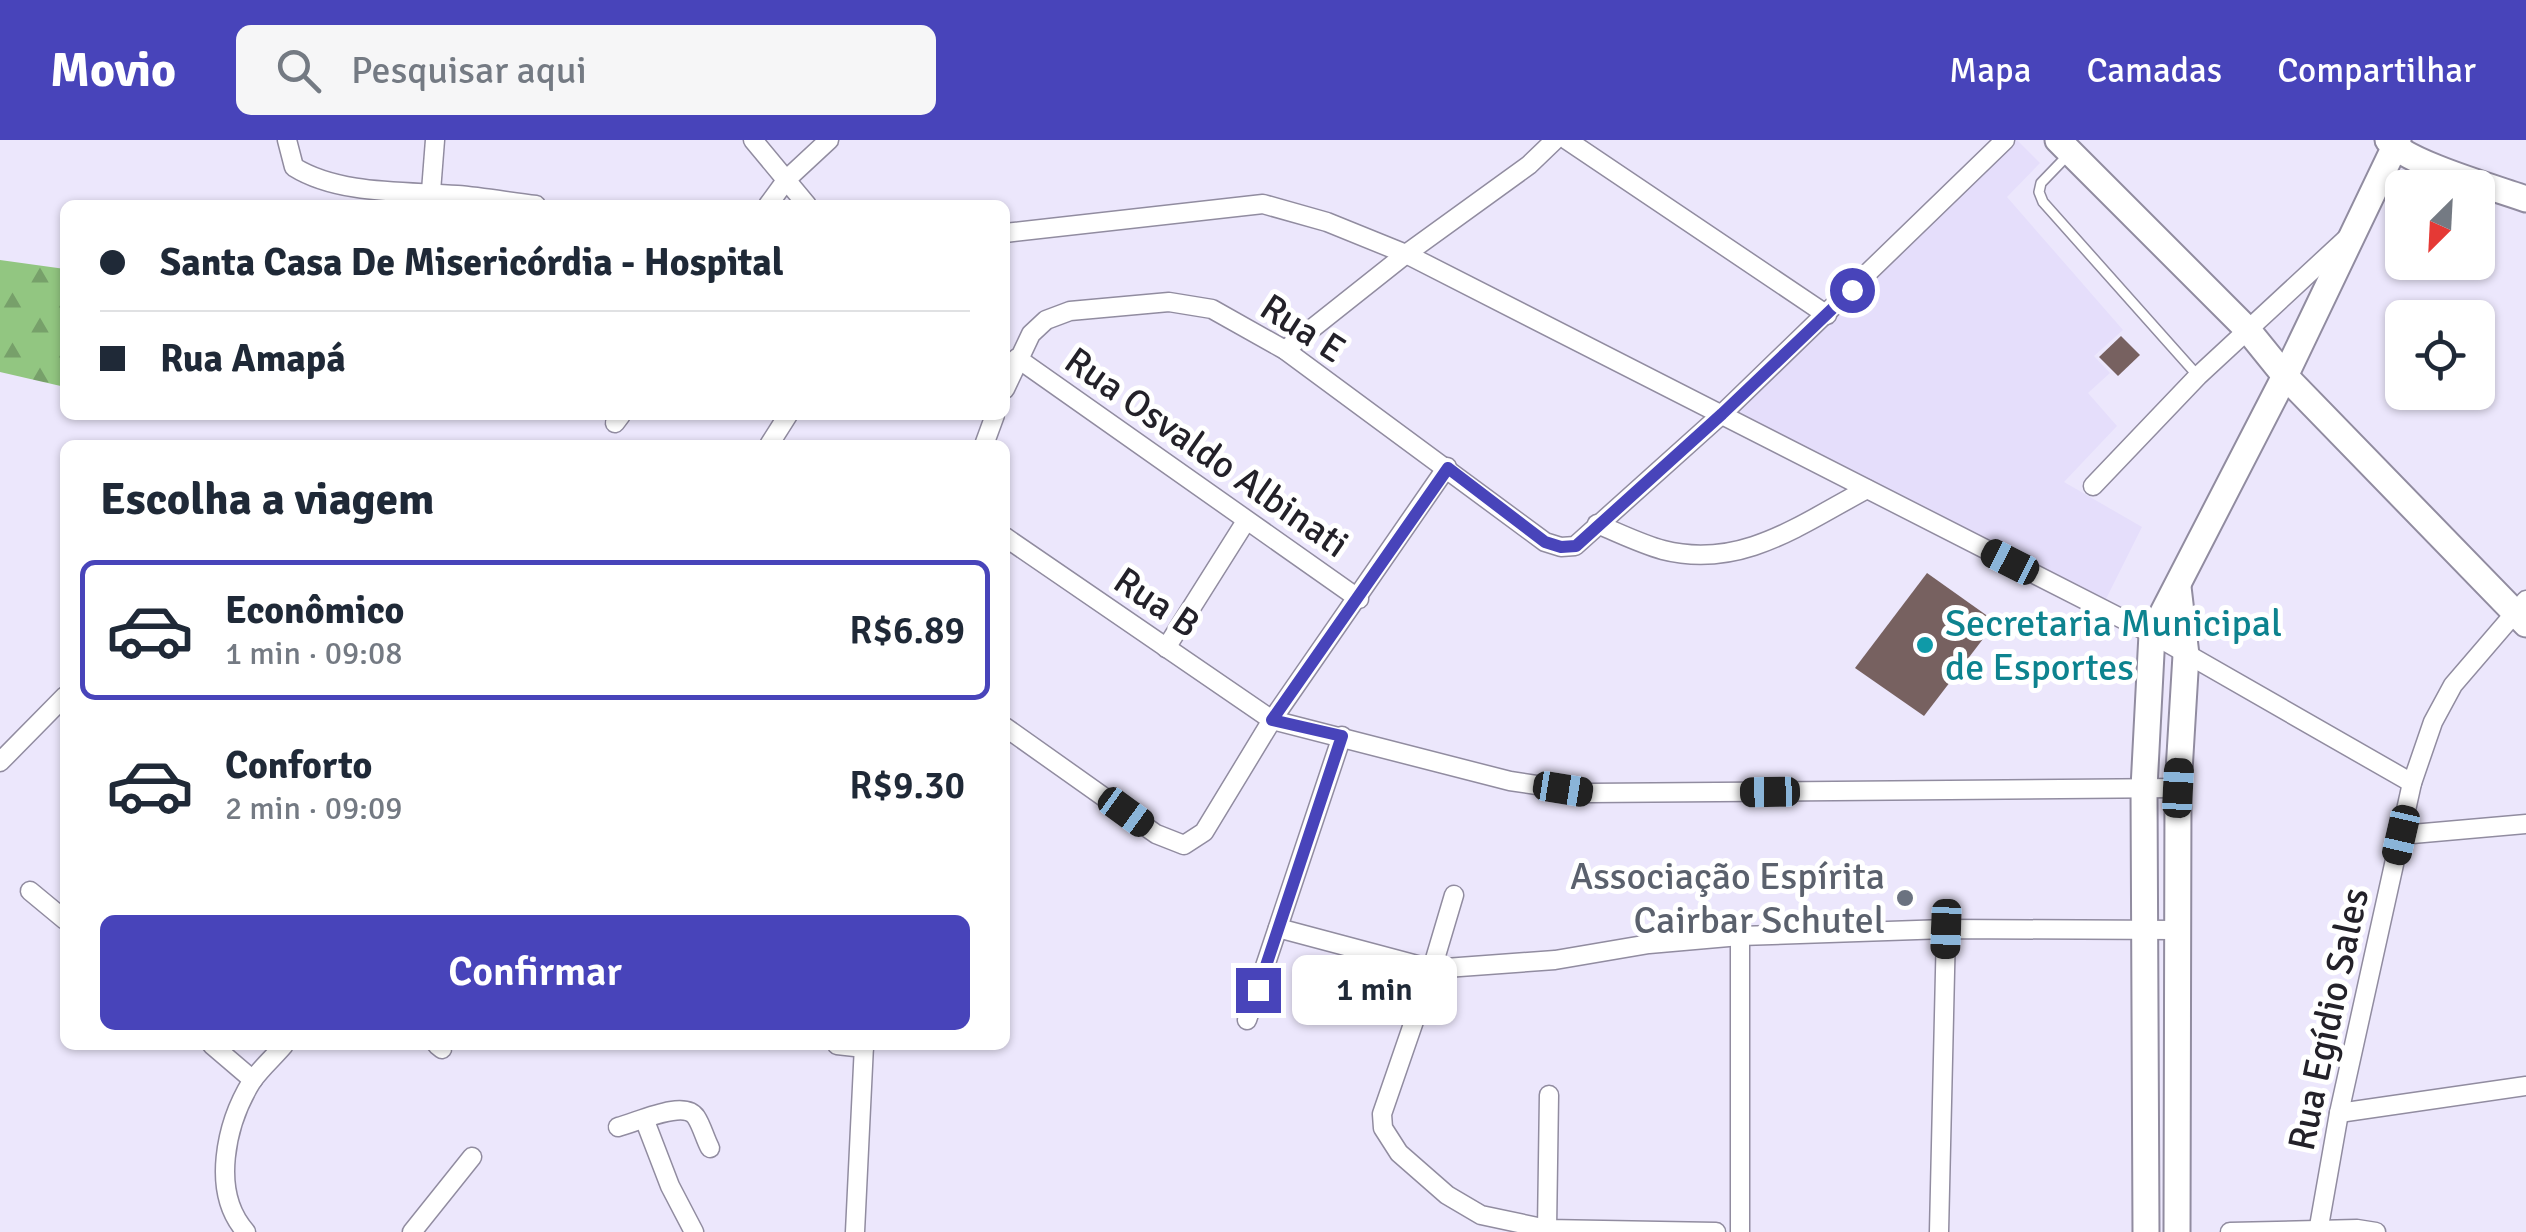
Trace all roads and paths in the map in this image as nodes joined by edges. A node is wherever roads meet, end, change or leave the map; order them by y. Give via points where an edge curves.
1 (287, 140) edge
2 (435, 140) edge
3 (753, 140) edge
4 (829, 140) edge
5 (1555, 140) edge
6 (1567, 140) edge
7 (2005, 140) edge
8 (2394, 142) edge
9 (2064, 146) edge
10 (786, 179) junction
11 (430, 200) edge
12 (771, 200) edge
13 (802, 200) edge
14 (2526, 200) edge
15 (1010, 232) edge
16 (2350, 235) junction
17 (1406, 254) junction
18 (1827, 315) junction
19 (2247, 329) junction
20 (1285, 350) junction
21 (1017, 358) junction
22 (1010, 376) edge
23 (2198, 376) junction
24 (2285, 376) junction
25 (1722, 414) junction
26 (1448, 468) junction
27 (2093, 486) dead end
28 (1867, 489) junction
29 (1246, 521) junction
30 (1597, 524) junction
31 (1010, 540) edge
32 (2178, 587) junction
33 (1359, 599) junction
34 (2522, 612) edge
35 (2152, 634) junction
36 (1166, 648) junction
37 (2186, 655) junction
38 (60, 701) edge
39 (1272, 720) junction
40 (1010, 731) edge
41 (1342, 736) junction
42 (2, 757) edge
43 (2412, 783) junction
44 (2144, 788) junction
45 (2178, 788) junction
46 (2526, 824) edge
47 (2401, 835) junction
48 (30, 891) dead end
49 (1454, 895) dead end
50 (60, 916) edge
51 (1278, 928) junction
52 (1946, 929) junction
53 (2178, 930) junction
54 (2147, 931) junction
55 (1740, 936) junction
56 (1432, 969) junction
57 (1247, 1020) dead end
58 (218, 1050) edge
59 (280, 1050) edge
60 (864, 1050) edge
61 (253, 1080) junction
62 (2526, 1086) edge
63 (1549, 1095) dead end
64 (2339, 1113) junction
65 (645, 1120) junction
66 (618, 1126) dead end
67 (710, 1148) dead end
68 (472, 1157) dead end
69 (1548, 1229) junction
70 (2318, 1231) edge
71 (246, 1232) edge
72 (412, 1232) edge
73 (694, 1232) edge
74 (854, 1232) edge
75 (1716, 1232) edge
76 (1740, 1232) edge
77 (1939, 1232) edge
78 (2146, 1232) edge
79 (2177, 1232) edge
80 (2230, 1232) edge
81 (2376, 1232) edge

1 - 11 street via 294,167 304,173
2 - 11 street
3 - 10 street
4 - 10 street
5 - 17 street
6 - 18 street
7 - 18 street
8 - 14 street via 2418,159
8 - 16 street
9 - 19 street
9 - 23 lane via 2038,192 2043,202
10 - 12 street
10 - 13 street
15 - 17 street via 1263,204
16 - 19 street
16 - 24 street
17 - 20 street
17 - 25 street
18 - 25 street
19 - 23 street
19 - 24 street
20 - 21 street, Rua E via 1212,309 1169,302 1070,311 1046,320
20 - 26 street, Rua E
21 - 22 street, Rua E
21 - 29 street, Rua Osvaldo Albinati
23 - 27 street
24 - 32 street
24 - 34 street
25 - 28 street
25 - 30 street
26 - 30 street, Rua E via 1545,542 1576,546
26 - 33 street
28 - 30 street via 1743,552 1664,550
28 - 35 street
29 - 33 street, Rua Osvaldo Albinati
29 - 36 street
31 - 36 street, Rua B
32 - 35 street
32 - 37 street
33 - 39 street
34 - 43 street, Rua Egídio Sales via 2453,685 2432,722
35 - 37 street
35 - 44 street
36 - 39 street, Rua B
37 - 43 street
37 - 45 street
38 - 42 street
39 - 40 street via 1204,832 1184,845 1156,834
39 - 41 street
41 - 44 street via 1510,781 1590,793
41 - 51 street
43 - 47 street, Rua Egídio Sales
44 - 45 street
44 - 54 street
45 - 53 street
46 - 47 street
47 - 64 street, Rua Egídio Sales
48 - 50 street
49 - 56 street
51 - 56 street
51 - 57 street
52 - 54 street
52 - 55 street
52 - 77 street
53 - 54 street
53 - 79 street
54 - 78 street
55 - 56 street
55 - 76 street
56 - 69 street via 1382,1128 1399,1154 1447,1195 1480,1215
58 - 61 street
59 - 61 street
60 - 74 street
61 - 71 street via 226,1150 226,1189
62 - 64 street
63 - 69 street
64 - 70 street, Rua Egídio Sales
65 - 66 street
65 - 67 street via 686,1109 695,1114
65 - 73 street
68 - 72 street
69 - 75 street
70 - 80 street
70 - 81 street

